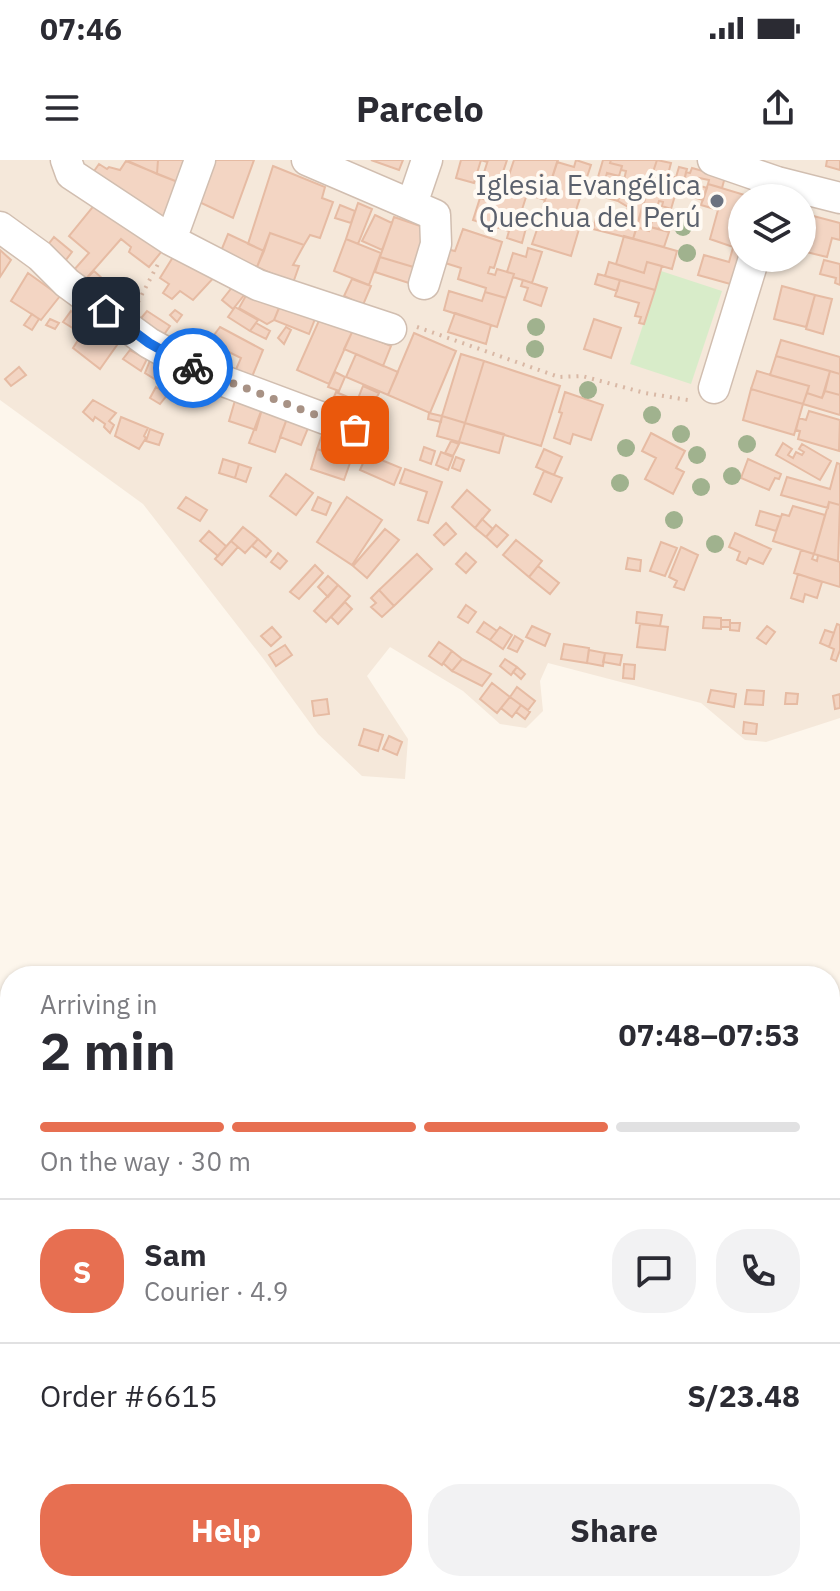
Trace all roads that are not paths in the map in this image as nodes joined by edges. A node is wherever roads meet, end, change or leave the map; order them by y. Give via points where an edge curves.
1 (66, 160) edge
2 (200, 160) edge
3 (307, 160) edge
4 (427, 160) edge
5 (713, 160) edge
6 (762, 184) edge
7 (816, 195) edge
8 (840, 198) edge
9 (412, 204) junction
10 (0, 227) edge
11 (171, 240) junction
12 (750, 272) edge
13 (424, 284) road end
14 (391, 329) dead end
15 (714, 388) road end
16 (355, 430) dead end

1 - 11 street via 71,174
2 - 11 street
3 - 9 street
4 - 9 street
5 - 6 street
7 - 8 street
9 - 13 street via 435,215 436,244
10 - 16 street via 149,343 205,374
11 - 14 street via 258,285
12 - 15 street

